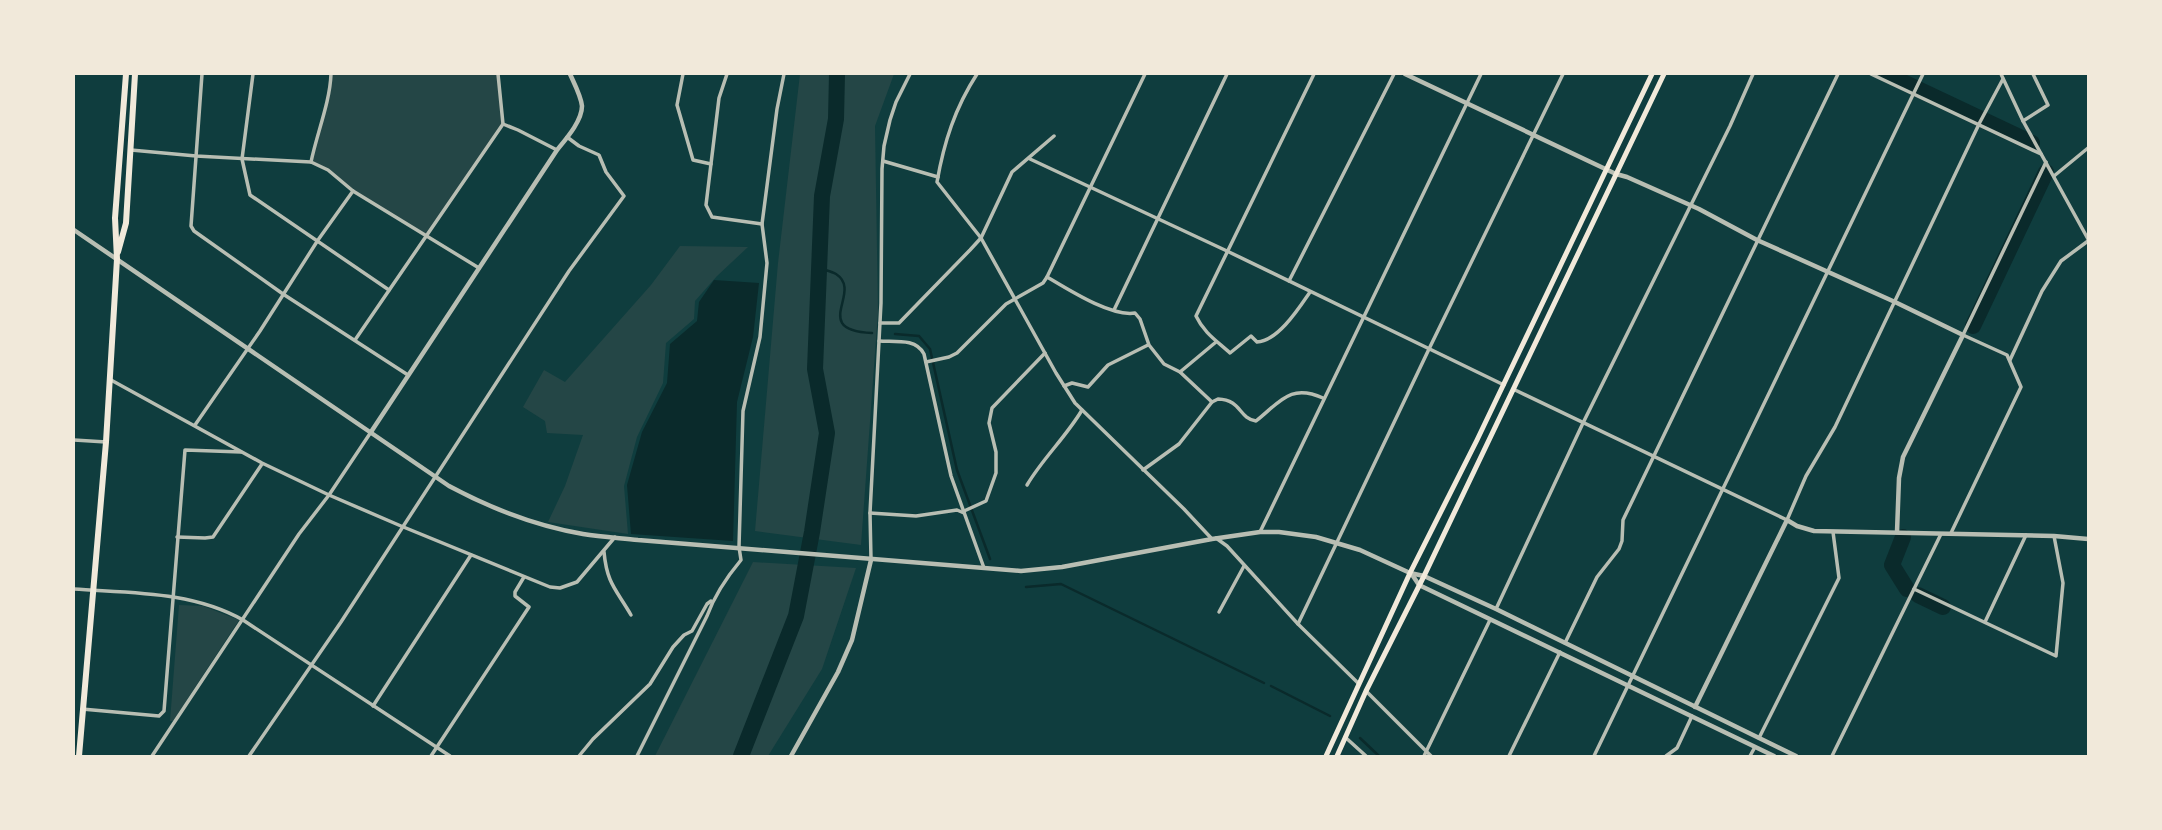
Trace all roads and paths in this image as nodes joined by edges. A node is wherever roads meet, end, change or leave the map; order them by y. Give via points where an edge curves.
1 (125, 74) edge
2 (135, 74) edge
3 (202, 74) edge
4 (253, 74) edge
5 (331, 74) edge
6 (498, 74) edge
7 (570, 74) edge
8 (684, 74) edge
9 (727, 74) edge
10 (784, 74) edge
11 (910, 74) edge
12 (977, 74) edge
13 (1145, 74) edge
14 (1227, 74) edge
15 (1314, 74) edge
16 (1394, 74) edge
17 (1405, 74) edge
18 (1481, 74) edge
19 (1563, 74) edge
20 (1652, 74) edge
21 (1664, 74) edge
22 (1754, 74) edge
23 (1838, 74) edge
24 (1871, 74) edge
25 (1923, 74) edge
26 (2001, 74) edge
27 (2033, 74) edge
28 (2003, 79) junction
29 (1913, 93) junction
30 (1466, 104) junction
31 (2023, 121) junction
32 (1979, 123) junction
33 (503, 124) junction
34 (1534, 135) junction
35 (1054, 136) dead end
36 (567, 138) junction
37 (2088, 148) edge
38 (130, 149) junction
39 (556, 150) junction
40 (2041, 154) junction
41 (196, 156) junction
42 (242, 159) junction
43 (1030, 159) junction
44 (883, 161) junction
45 (310, 162) junction
46 (2046, 162) junction
47 (711, 164) junction
48 (1606, 169) junction
49 (1616, 174) junction
50 (938, 177) junction
51 (2054, 177) junction
52 (1090, 187) junction
53 (353, 191) junction
54 (1690, 205) junction
55 (1157, 219) junction
56 (762, 224) junction
57 (74, 230) edge
58 (426, 236) junction
59 (981, 238) junction
60 (318, 240) junction
61 (1757, 240) junction
62 (2088, 240) edge
63 (1227, 251) junction
64 (117, 259) junction
65 (479, 268) junction
66 (1828, 272) junction
67 (1047, 277) junction
68 (1289, 282) junction
69 (389, 290) junction
70 (1310, 292) junction
71 (283, 294) junction
72 (1014, 299) junction
73 (1895, 302) junction
74 (1114, 310) junction
75 (1362, 317) junction
76 (880, 323) junction
77 (1963, 335) junction
78 (355, 340) junction
79 (879, 341) junction
80 (1216, 342) junction
81 (1149, 345) junction
82 (246, 349) junction
83 (1429, 349) junction
84 (1045, 353) junction
85 (2010, 359) junction
86 (928, 362) junction
87 (1180, 372) junction
88 (408, 375) junction
89 (109, 379) junction
90 (1504, 385) junction
91 (1064, 386) junction
92 (1513, 389) junction
93 (1323, 398) junction
94 (1212, 402) junction
95 (1082, 410) junction
96 (1583, 423) junction
97 (195, 425) junction
98 (370, 432) junction
99 (74, 440) edge
100 (106, 442) junction
101 (243, 452) junction
102 (1654, 457) junction
103 (262, 463) junction
104 (1143, 470) junction
105 (434, 476) junction
106 (1027, 485) dead end
107 (1723, 489) junction
108 (329, 495) junction
109 (965, 511) junction
110 (870, 513) junction
111 (1787, 520) junction
112 (401, 526) junction
113 (1833, 531) junction
114 (1897, 532) junction
115 (1260, 533) junction
116 (1951, 533) junction
117 (1941, 534) junction
118 (2026, 535) junction
119 (2054, 536) junction
120 (177, 537) junction
121 (615, 537) junction
122 (1214, 539) junction
123 (2088, 539) edge
124 (1337, 542) junction
125 (738, 547) junction
126 (604, 552) junction
127 (471, 555) junction
128 (872, 560) junction
129 (1244, 566) junction
130 (984, 568) junction
131 (1410, 573) junction
132 (1424, 576) junction
133 (524, 577) junction
134 (1419, 585) junction
135 (74, 589) edge
136 (1914, 589) junction
137 (92, 590) junction
138 (172, 597) junction
139 (713, 600) junction
140 (1496, 609) junction
141 (1219, 612) dead end
142 (631, 615) dead end
143 (1490, 619) junction
144 (243, 620) junction
145 (1985, 622) junction
146 (1298, 624) junction
147 (1564, 643) junction
148 (1559, 652) junction
149 (311, 666) junction
150 (1633, 676) junction
151 (1359, 684) junction
152 (1628, 685) junction
153 (1366, 691) junction
154 (373, 706) junction
155 (1695, 707) junction
156 (82, 709) junction
157 (1692, 716) junction
158 (1345, 737) junction
159 (1759, 738) junction
160 (1755, 747) junction
161 (437, 748) junction
162 (1425, 754) edge
163 (153, 756) edge
164 (79, 757) edge
165 (249, 757) edge
166 (431, 757) edge
167 (450, 757) edge
168 (579, 757) edge
169 (637, 757) edge
170 (792, 757) edge
171 (1326, 757) edge
172 (1337, 757) edge
173 (1366, 757) edge
174 (1432, 757) edge
175 (1509, 757) edge
176 (1594, 757) edge
177 (1666, 757) edge
178 (1750, 757) edge
179 (1774, 757) edge
180 (1796, 757) edge
181 (1832, 757) edge

1 - 64 highway via 115,218
2 - 38 highway
3 - 41 street
4 - 42 street
5 - 45 street
6 - 33 street
7 - 36 street via 582,104
8 - 47 street via 677,104 693,160
9 - 47 street via 719,98
10 - 56 street
11 - 44 street via 896,102
12 - 50 street via 952,118
13 - 52 street
14 - 55 street
15 - 63 street
16 - 68 street
17 - 30 street
18 - 30 street
19 - 34 street
20 - 48 main road
21 - 49 main road
22 - 54 street
23 - 61 street
24 - 29 street
25 - 29 street
26 - 28 street
27 - 31 street via 2048,104
28 - 31 street
28 - 32 street
29 - 32 street
29 - 66 street
30 - 34 street
30 - 75 street
31 - 40 street
32 - 40 street
32 - 73 street
33 - 39 street
33 - 58 street
34 - 48 street
34 - 83 street
35 - 43 street
36 - 39 street
36 - 105 street via 599,155 624,196
37 - 51 street
38 - 41 street
38 - 64 highway via 126,223
39 - 65 street
40 - 46 street
41 - 42 street
41 - 71 street via 194,231
42 - 45 street
42 - 60 street via 250,195
43 - 52 street
43 - 59 street via 1012,172
44 - 50 street
44 - 76 street
45 - 53 street
46 - 51 street
46 - 77 street
47 - 56 street via 706,205 712,218
48 - 49 street
48 - 90 main road
49 - 54 street
49 - 92 main road
50 - 59 street via 937,182
51 - 62 street
52 - 55 street
52 - 67 street
53 - 58 street
53 - 60 street
54 - 61 street
54 - 96 street
55 - 63 street
55 - 74 street
56 - 125 street via 767,263 760,337 743,411
57 - 64 street
58 - 65 street
58 - 69 street
59 - 72 street
59 - 76 street via 899,323
60 - 69 street
60 - 71 street
61 - 66 street
61 - 102 street
62 - 85 street via 2061,261
63 - 68 street
63 - 80 street via 1196,316
64 - 82 street
64 - 89 highway
65 - 88 street
66 - 73 street
66 - 107 street
67 - 72 street
67 - 74 street
68 - 70 street
69 - 78 street
70 - 75 street
70 - 80 street via 1283,327 1262,342 1251,336 1230,353
71 - 78 street
71 - 82 street
72 - 84 street
72 - 86 street via 957,353
73 - 77 street
73 - 111 street
74 - 81 street via 1135,313
75 - 83 street
75 - 93 street
76 - 79 street
77 - 85 street
77 - 114 street via 1903,457
78 - 88 street
79 - 86 street via 917,345
79 - 110 street
80 - 87 street
81 - 87 street via 1164,364
81 - 91 street via 1108,365 1088,387
82 - 97 street
82 - 98 street
83 - 90 street
83 - 124 street
84 - 91 street
84 - 109 street via 992,408 989,423 996,473 986,501
85 - 116 street via 2021,387
86 - 109 street via 951,476
87 - 94 street
88 - 98 street
89 - 97 street
89 - 100 highway
90 - 131 main road
91 - 95 street
92 - 96 street
92 - 132 main road
93 - 94 street via 1304,391 1292,393 1256,421 1247,419 1230,400
93 - 115 street
94 - 104 street via 1179,444
95 - 104 street
95 - 106 street
96 - 102 street
96 - 140 street
97 - 101 street
98 - 105 street
98 - 108 street
99 - 100 street
100 - 137 highway
101 - 103 street
101 - 120 street via 185,450
102 - 107 street
102 - 147 street via 1623,520 1619,549 1597,577
103 - 108 street
103 - 120 street via 213,537
104 - 122 street
105 - 112 street
105 - 121 street via 512,515 585,535
107 - 111 street
107 - 150 street
108 - 112 street
108 - 144 street
109 - 110 street via 903,516
109 - 130 street
110 - 128 street
111 - 113 street via 1814,531
111 - 155 street
112 - 127 street
112 - 149 street
113 - 114 street
113 - 159 street via 1839,578
114 - 117 street
115 - 122 street
115 - 124 street
116 - 117 street
116 - 118 street
117 - 136 street
118 - 119 street
118 - 145 street
119 - 123 street
119 - 145 street via 2063,583 2056,656
120 - 138 street
121 - 125 street
121 - 126 street
122 - 129 street
122 - 130 street via 1062,567
124 - 131 street
124 - 146 street
125 - 128 street
125 - 139 street via 741,560
126 - 133 street via 570,586 560,589
126 - 142 street via 610,582
127 - 133 street
127 - 154 street
128 - 130 street
128 - 170 street via 852,640
129 - 141 street
129 - 146 street
131 - 132 street
131 - 134 street
131 - 151 main road
132 - 134 main road
132 - 140 street
133 - 161 street via 515,597 529,607
134 - 143 street
134 - 153 main road
135 - 137 street
136 - 145 street
136 - 181 street
137 - 138 street
137 - 156 highway
138 - 144 street via 204,602
138 - 156 street via 164,711 159,716
139 - 168 street via 650,684
139 - 169 street
140 - 147 street
143 - 148 street
143 - 162 street
144 - 149 street
144 - 163 street
146 - 151 street
147 - 150 street
148 - 152 street
148 - 175 street
149 - 154 street
149 - 165 street
150 - 152 street
150 - 155 street
151 - 171 main road
152 - 157 street
152 - 176 street
153 - 158 main road
153 - 162 street
154 - 161 street
155 - 159 street
156 - 164 highway
157 - 160 street
157 - 177 street via 1677,748
158 - 172 main road
158 - 173 street
159 - 180 street
160 - 178 street
160 - 179 street
161 - 166 street
161 - 167 street
162 - 174 street

